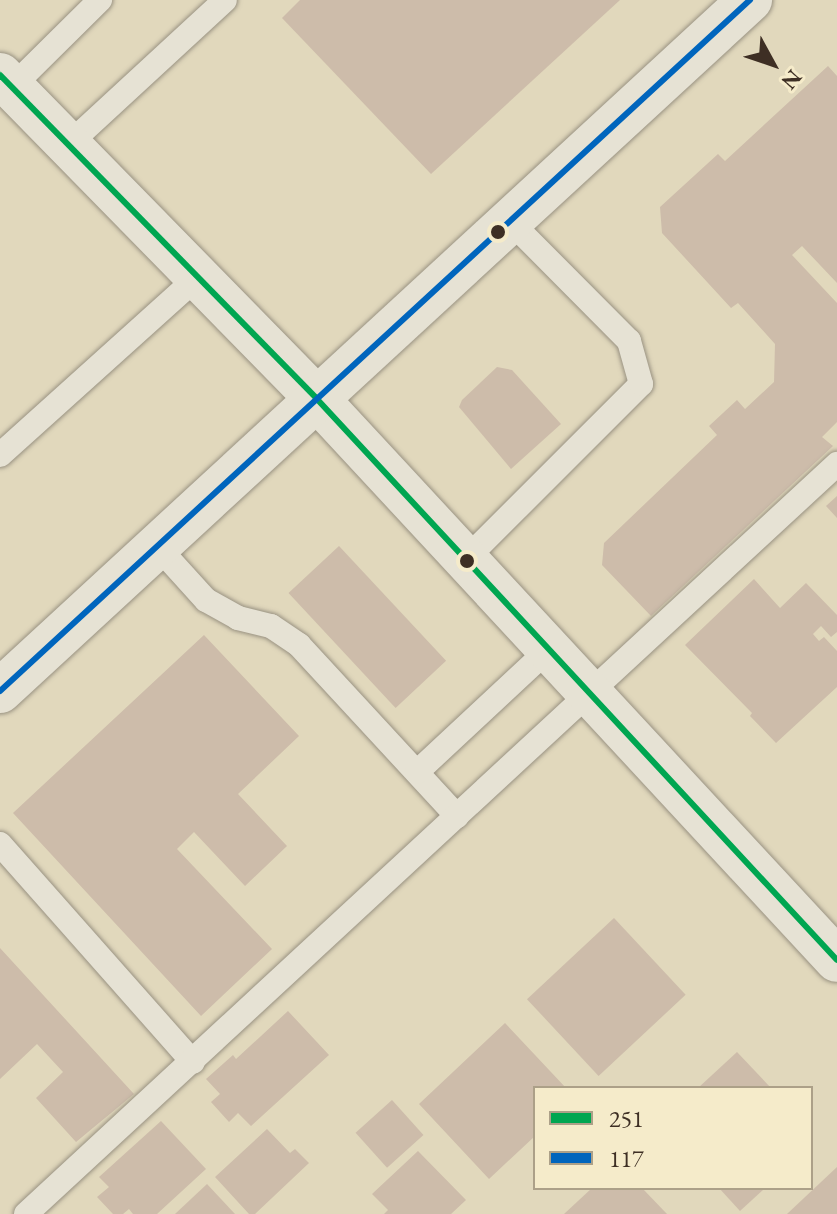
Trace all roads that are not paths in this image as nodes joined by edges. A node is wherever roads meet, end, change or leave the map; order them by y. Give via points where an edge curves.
1 (100, 0) edge
2 (225, 0) edge
3 (750, 0) edge
4 (6, 81) edge
5 (69, 144) junction
6 (510, 221) junction
7 (198, 277) junction
8 (316, 398) junction
9 (0, 455) edge
10 (837, 464) edge
11 (157, 546) junction
12 (465, 560) junction
13 (548, 650) junction
14 (0, 691) edge
15 (589, 694) junction
16 (417, 772) junction
17 (457, 816) junction
18 (0, 844) edge
19 (837, 960) edge
20 (193, 1062) junction
21 (26, 1214) edge

1 - 4 lane
2 - 5 lane
3 - 6 main road
4 - 5 main road
5 - 7 main road
6 - 8 main road
6 - 12 lane via 629,341 641,384
7 - 8 main road
7 - 9 lane
8 - 11 main road
8 - 12 main road
10 - 15 lane
11 - 14 main road
11 - 16 lane via 206,600 238,618 271,626 299,645
12 - 13 main road
13 - 15 main road
13 - 16 lane
15 - 17 lane
15 - 19 main road
16 - 17 lane
17 - 20 lane
18 - 20 lane
20 - 21 lane

